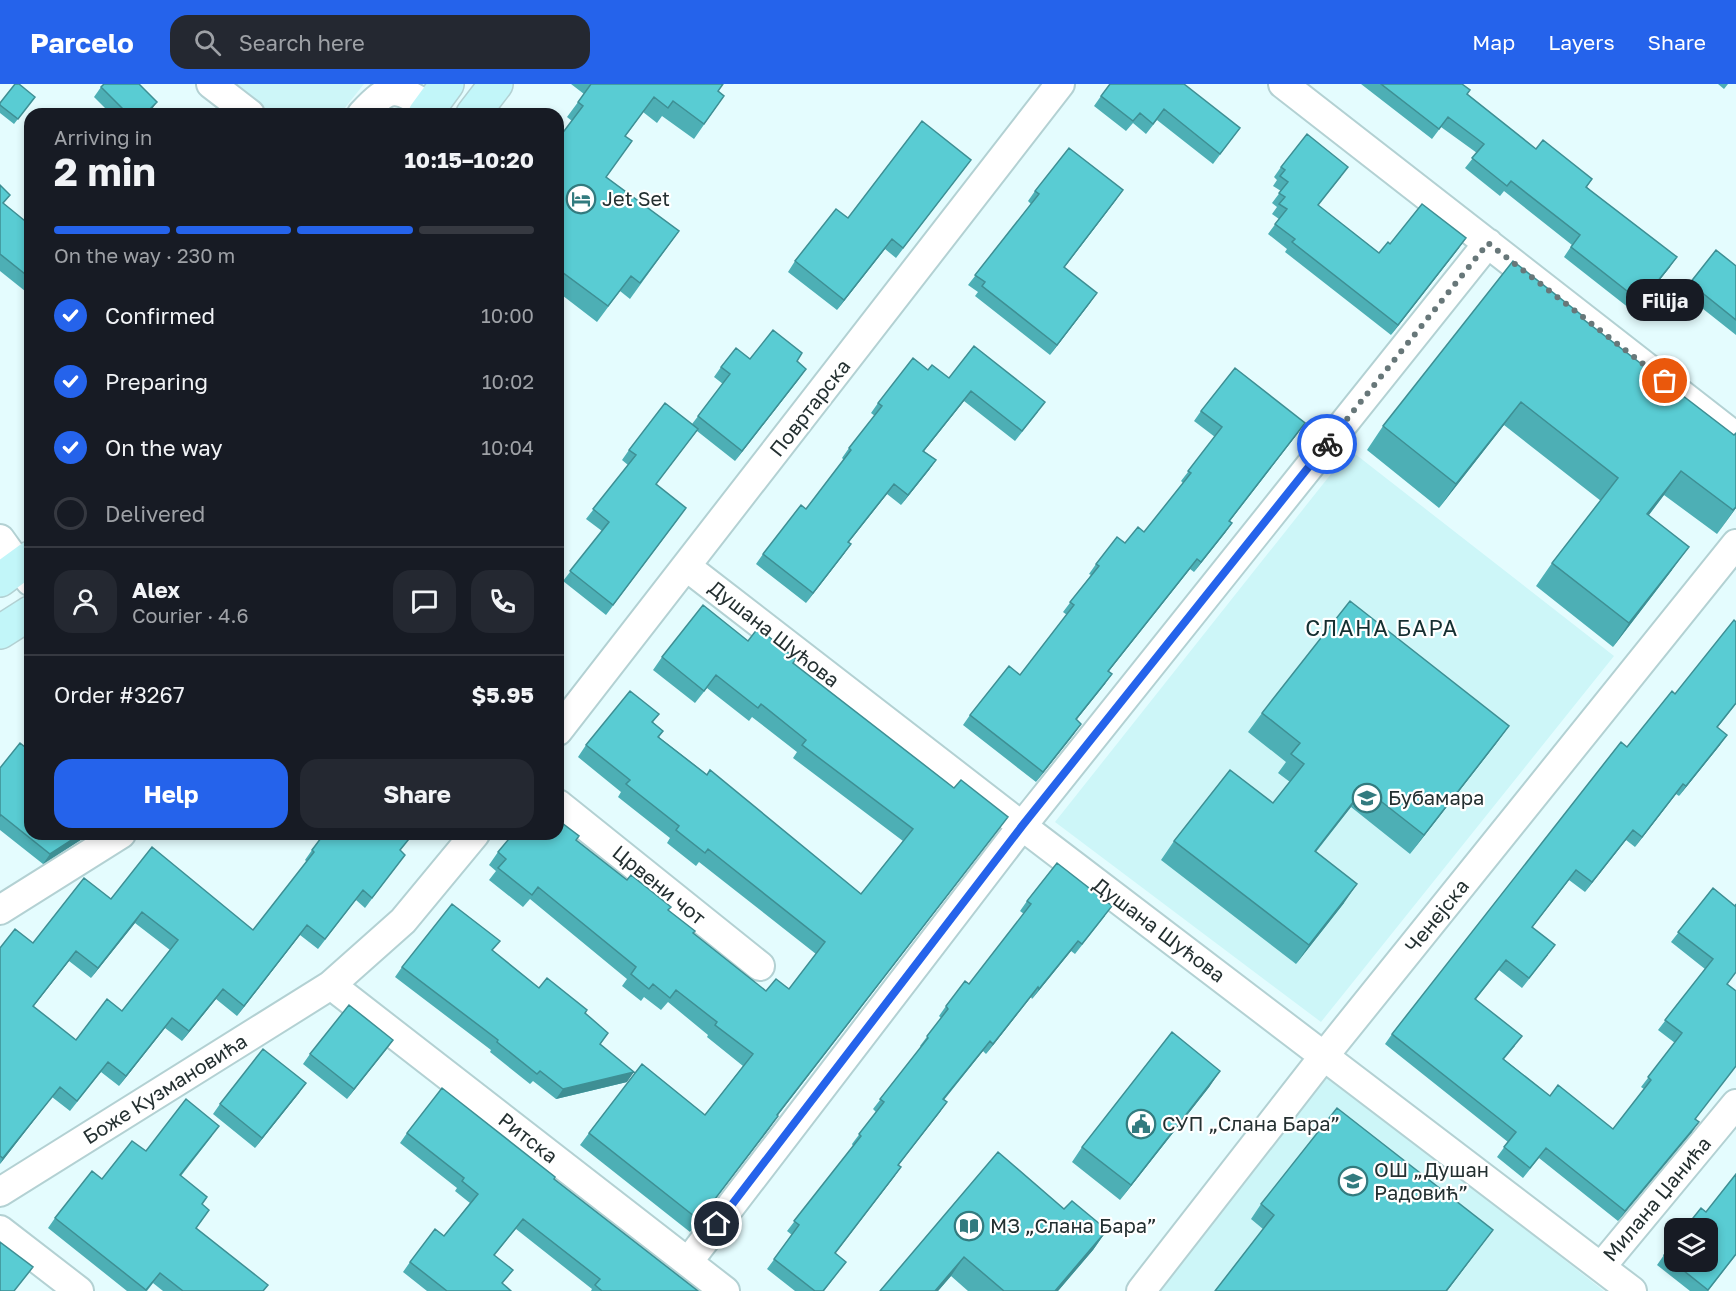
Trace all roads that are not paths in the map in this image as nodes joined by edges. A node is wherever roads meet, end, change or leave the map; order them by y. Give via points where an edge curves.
1 (211, 84) edge
2 (496, 84) edge
3 (1060, 84) edge
4 (1283, 84) edge
5 (434, 102) edge
6 (242, 108) edge
7 (366, 108) edge
8 (478, 108) edge
9 (1488, 243) junction
10 (1736, 436) edge
11 (0, 539) edge
12 (1736, 544) edge
13 (687, 567) junction
14 (20, 571) edge
15 (24, 617) edge
16 (0, 632) edge
17 (564, 723) edge
18 (564, 809) edge
19 (1022, 826) junction
20 (112, 840) edge
21 (470, 840) edge
22 (0, 910) edge
23 (760, 966) dead end
24 (331, 985) junction
25 (1324, 1056) junction
26 (1736, 1104) edge
27 (0, 1192) edge
28 (0, 1230) edge
29 (688, 1262) junction
30 (1601, 1267) junction
31 (79, 1291) edge
32 (725, 1291) edge
33 (1141, 1291) edge
34 (1632, 1291) edge

1 - 6 street
2 - 8 main road
3 - 13 street, Повртарска
4 - 9 street
5 - 7 street via 398,88 385,89
9 - 10 street
9 - 19 street
11 - 14 street
12 - 25 street, Ченејска
13 - 17 street, Повртарска
13 - 19 street, Душана Шућова
15 - 16 main road
18 - 23 street, Црвени чот
19 - 25 street, Душана Шућова
19 - 29 street
20 - 22 street
21 - 24 street via 403,921
24 - 27 street, Боже Кузмановића
24 - 29 street, Ритска
25 - 30 street, Душана Шућова
25 - 33 street, Ченејска
26 - 30 street, Милана Џанића
28 - 31 street
29 - 32 street, Ритска
30 - 34 street, Душана Шућова

